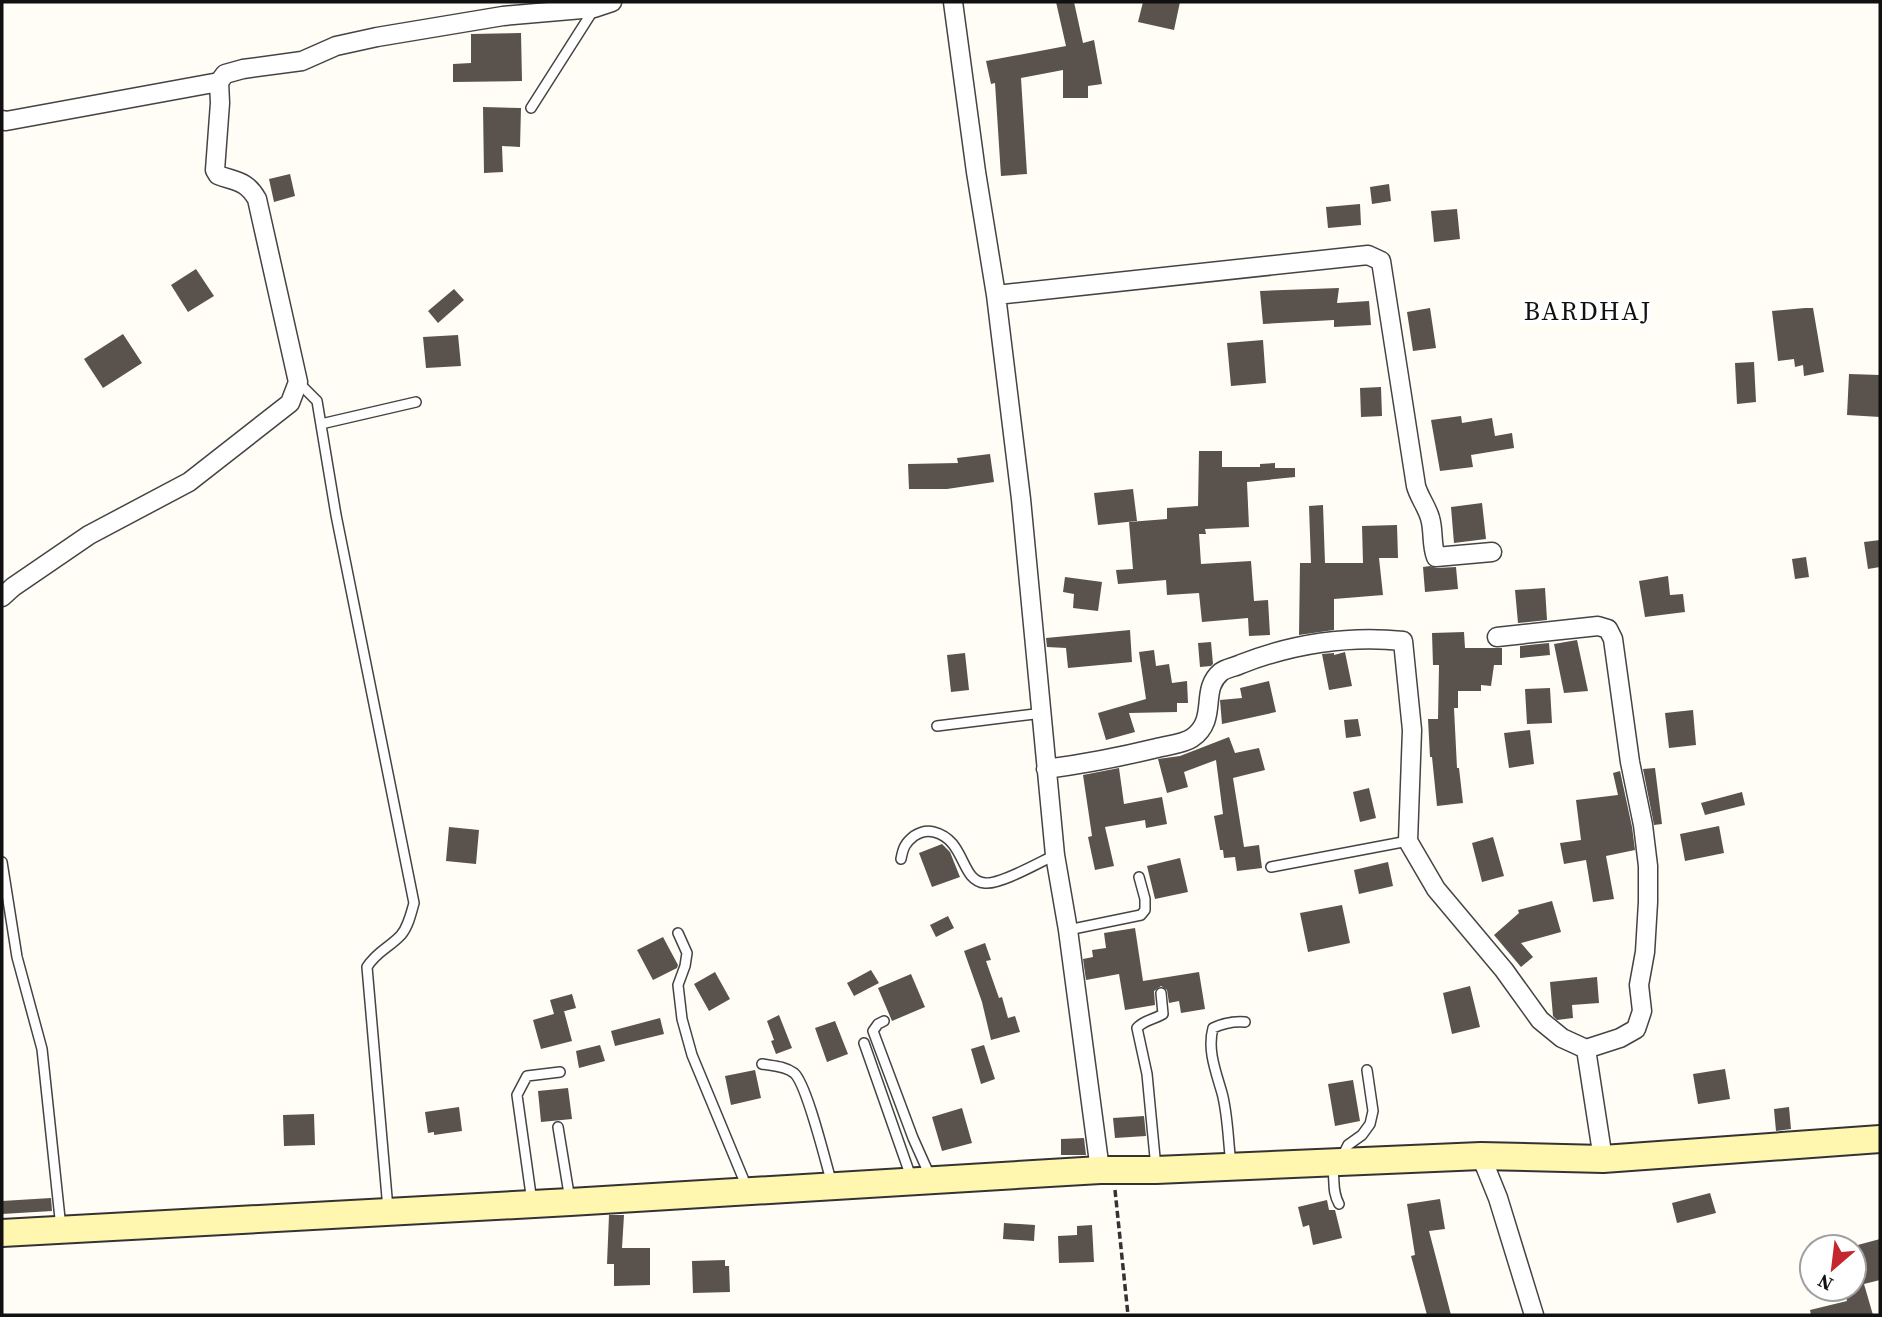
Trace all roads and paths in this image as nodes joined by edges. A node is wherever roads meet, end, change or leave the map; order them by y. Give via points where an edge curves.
1 (612, 2) edge
2 (953, 2) edge
3 (594, 8) junction
4 (219, 82) junction
5 (531, 108) dead end
6 (2, 120) edge
7 (996, 295) junction
8 (298, 382) junction
9 (416, 402) dead end
10 (321, 424) junction
11 (1492, 552) dead end
12 (2, 597) edge
13 (1497, 637) dead end
14 (1043, 712) junction
15 (937, 726) dead end
16 (1046, 769) junction
17 (1408, 841) junction
18 (1055, 855) junction
19 (901, 859) dead end
20 (2, 862) edge
21 (1271, 867) dead end
22 (1139, 877) dead end
23 (1069, 930) junction
24 (678, 933) dead end
25 (1161, 993) dead end
26 (884, 1021) dead end
27 (1245, 1022) dead end
28 (864, 1043) dead end
29 (1586, 1049) junction
30 (762, 1064) dead end
31 (1367, 1070) dead end
32 (560, 1072) dead end
33 (558, 1127) dead end
34 (1880, 1139) edge
35 (1481, 1156) junction
36 (1603, 1159) junction
37 (1335, 1161) junction
38 (1231, 1165) junction
39 (1156, 1170) junction
40 (1107, 1171) junction
41 (923, 1181) junction
42 (833, 1186) junction
43 (749, 1191) junction
44 (570, 1202) junction
45 (532, 1204) junction
46 (1339, 1204) dead end
47 (388, 1212) junction
48 (61, 1230) junction
49 (2, 1233) edge
50 (1128, 1315) edge
51 (1534, 1315) edge

1 - 3 street
2 - 7 street
3 - 4 street via 503,16 377,37 336,46 302,61 234,71
3 - 5 lane
4 - 6 street
4 - 8 street via 215,170 218,176 251,189 257,198
7 - 11 street via 1368,255 1377,258 1416,486 1430,519 1432,548 1436,557
7 - 14 street
8 - 10 lane via 317,401
8 - 12 street via 290,404 189,482 89,535
9 - 10 lane
10 - 47 lane via 414,903 402,934 367,967
13 - 29 street via 1598,626 1608,629 1613,639 1648,866 1645,953 1639,985 1642,1011 1636,1029
14 - 15 lane
14 - 16 street
16 - 17 street via 1190,740 1208,719 1210,688 1221,672 1260,656 1312,644 1377,638 1404,641 1412,730
16 - 18 street
17 - 21 lane
17 - 29 street via 1436,889 1540,1020
18 - 19 lane via 984,883 973,880 950,841 930,831 909,840
18 - 23 street
20 - 48 lane via 17,957 42,1049
22 - 23 lane via 1145,899 1141,915
23 - 40 street
24 - 43 lane via 687,953 678,985 682,1019 692,1055
25 - 39 lane via 1163,1014 1137,1028 1147,1074
26 - 41 lane via 873,1031 913,1138
27 - 38 lane via 1223,1024 1213,1028 1211,1035
28 - 41 lane
29 - 36 street
30 - 42 lane via 797,1076
31 - 37 lane via 1373,1111 1370,1124
32 - 45 lane via 527,1076 517,1095
33 - 44 lane
34 - 36 street
35 - 36 street
35 - 37 street
35 - 51 street via 1499,1198
37 - 38 street
37 - 46 lane via 1334,1195
38 - 39 street
39 - 40 street
40 - 41 street
40 - 50 path
41 - 42 street
42 - 43 street
43 - 44 street
44 - 45 street
45 - 47 street
47 - 48 street
48 - 49 street

